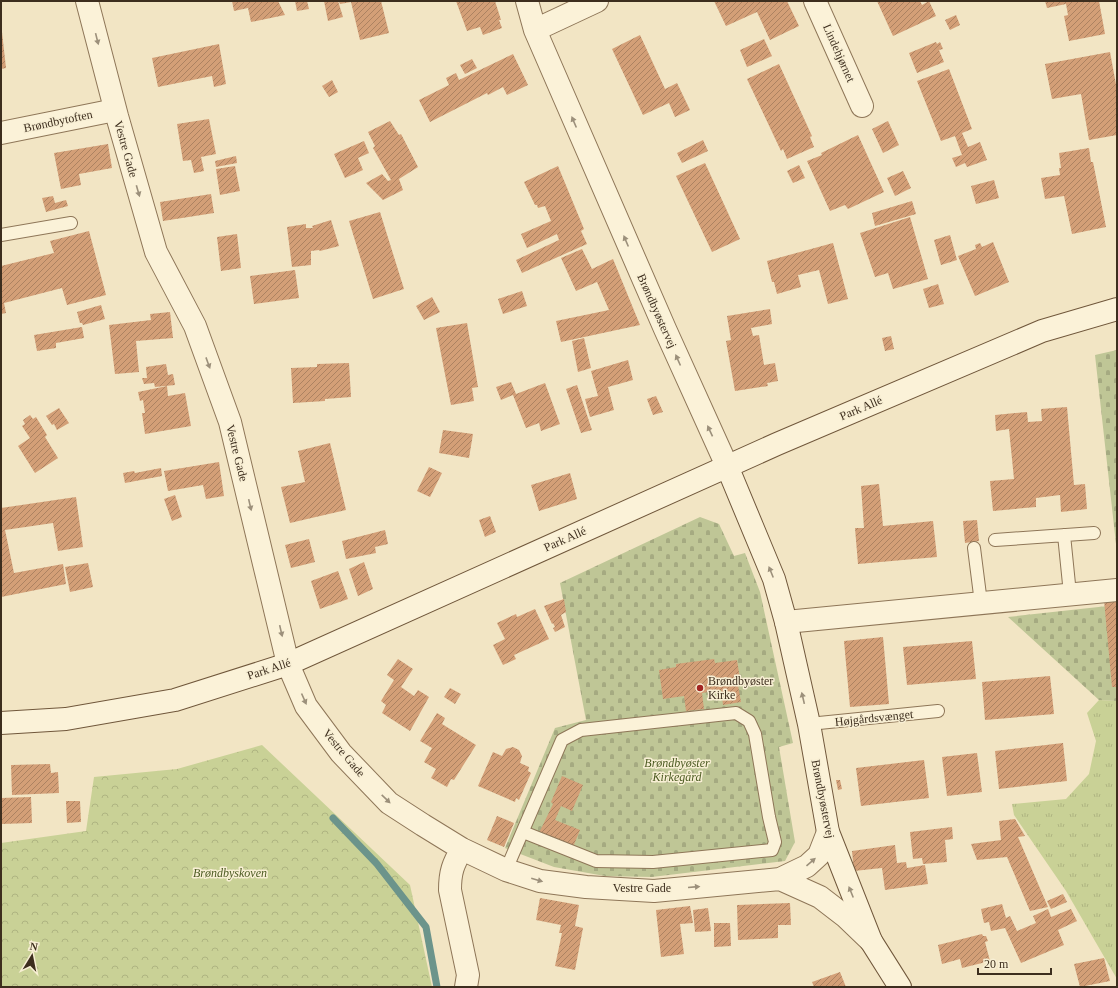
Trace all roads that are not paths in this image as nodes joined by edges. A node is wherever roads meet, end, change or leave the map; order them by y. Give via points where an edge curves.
1 (87, 1) edge
2 (527, 1) edge
3 (597, 1) edge
4 (815, 1) edge
5 (535, 30) junction
6 (862, 106) dead end
7 (115, 110) junction
8 (1, 133) edge
9 (71, 223) dead end
10 (1, 235) edge
11 (1117, 309) edge
12 (727, 466) junction
13 (1094, 533) dead end
14 (1064, 535) junction
15 (995, 540) dead end
16 (974, 548) dead end
17 (1117, 590) edge
18 (1070, 594) junction
19 (981, 603) junction
20 (786, 622) junction
21 (288, 664) junction
22 (938, 711) dead end
23 (1, 724) edge
24 (809, 724) junction
25 (523, 832) junction
26 (828, 832) junction
27 (462, 849) junction
28 (506, 870) junction
29 (780, 879) junction
30 (871, 941) junction
31 (466, 987) edge
32 (900, 987) edge

1 -> 7 street, Vestre Gade
2 - 5 street, Brøndbyøstervej
3 - 5 street
4 - 6 street, Lindehjørnet
12 -> 5 street, Brøndbyøstervej via 667,336
7 - 8 street, Brøndbytoften
7 -> 21 street, Vestre Gade via 156,252 195,326 230,422
9 - 10 lane
11 - 12 street, Park Allé via 1042,331
20 -> 12 street, Brøndbyøstervej via 774,579
12 - 21 street, Park Allé
13 - 14 lane
14 - 15 lane
14 - 18 lane
16 - 19 lane
17 - 18 street
18 - 19 street
19 - 20 street
24 -> 20 street, Brøndbyøstervej
21 - 23 street, Park Allé via 175,700 66,718
21 -> 27 street, Vestre Gade via 306,706 341,753 389,803
22 - 24 lane, Højgårdsvænget
24 - 26 street, Brøndbyøstervej
25 - 25 lane via 596,861 653,862 772,850 775,842 755,734 749,721 736,713 581,730 562,740
25 - 28 lane
29 -> 26 street, Vestre Gade via 807,866 819,855
30 -> 26 street, Brøndbyøstervej
27 - 28 street, Vestre Gade
27 - 31 street via 452,868 450,890 468,975
28 -> 29 street, Vestre Gade via 540,881 654,891
29 - 30 street, Vestre Gade via 820,897
30 - 32 street, Brøndbyøstervej

